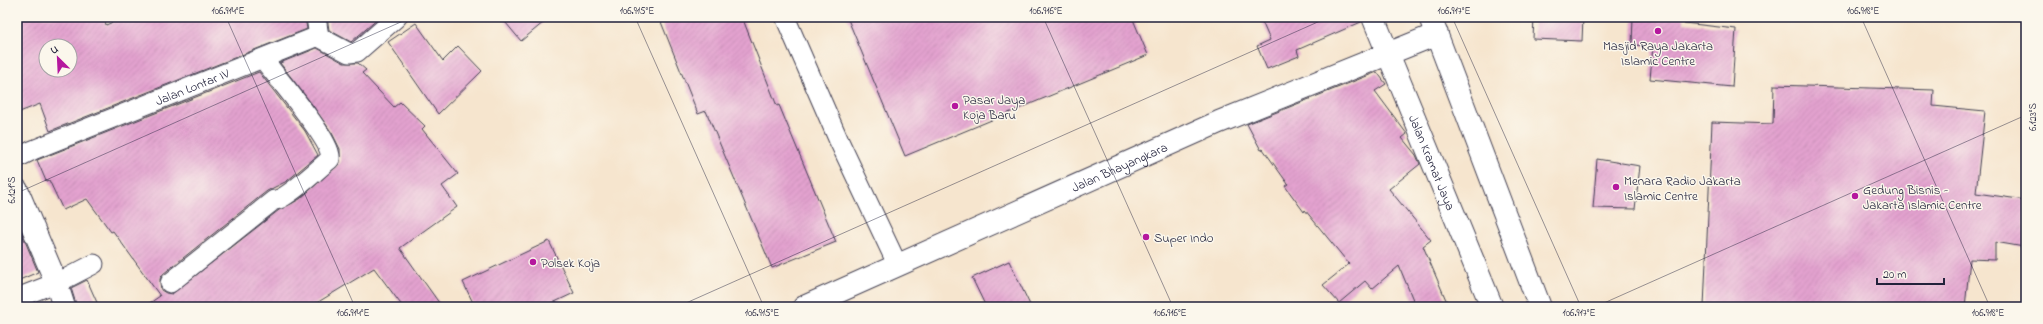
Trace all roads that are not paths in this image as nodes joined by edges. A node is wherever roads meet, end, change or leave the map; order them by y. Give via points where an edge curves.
1 (316, 17) edge
2 (397, 17) edge
3 (785, 17) edge
4 (1374, 17) edge
5 (1433, 26) edge
6 (319, 36) junction
7 (1389, 53) junction
8 (263, 59) junction
9 (17, 158) edge
10 (17, 190) edge
11 (94, 264) dead end
12 (898, 266) junction
13 (56, 282) junction
14 (170, 283) dead end
15 (17, 298) edge
16 (810, 306) edge
17 (64, 307) edge
18 (1492, 307) edge
19 (1540, 307) edge

1 - 6 street
2 - 6 street via 357,52 349,53
3 - 12 street
4 - 7 street, Jalan Kramat Jaya
5 - 7 street, Jalan Bhayangkara
5 - 19 street
6 - 8 street, Jalan Lontar IV
7 - 12 street, Jalan Bhayangkara via 1220,122
7 - 18 street, Jalan Kramat Jaya
8 - 9 street, Jalan Lontar IV
8 - 14 street via 318,130 330,153 330,159
10 - 13 street
11 - 13 street
12 - 16 street, Jalan Bhayangkara
13 - 15 street
13 - 17 street

